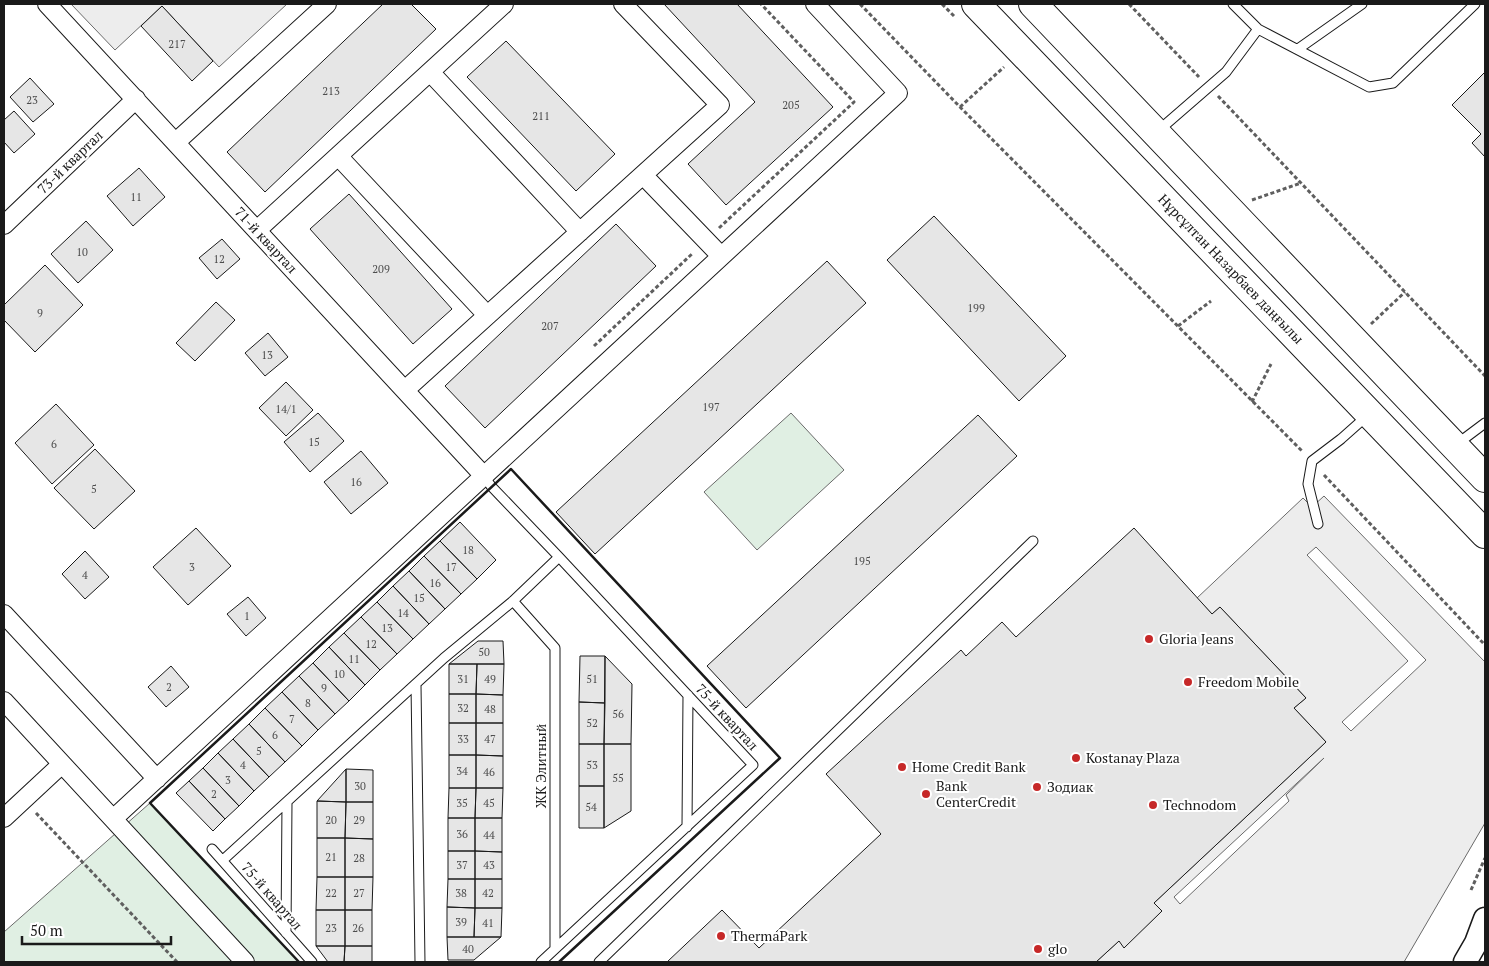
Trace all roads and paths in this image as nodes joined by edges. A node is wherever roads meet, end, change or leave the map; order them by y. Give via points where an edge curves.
1 (48, 4) edge
2 (326, 4) edge
3 (504, 4) edge
4 (623, 4) edge
5 (815, 4) edge
6 (860, 4) edge
7 (976, 4) edge
8 (1033, 4) edge
9 (1129, 4) edge
10 (1233, 4) edge
11 (1362, 4) edge
12 (1475, 4) edge
13 (1258, 28) junction
14 (1298, 49) junction
15 (998, 60) dead end
16 (430, 72) junction
17 (1209, 87) junction
18 (136, 99) junction
19 (960, 107) junction
20 (1156, 133) junction
21 (176, 142) junction
22 (338, 156) junction
23 (643, 175) junction
24 (1301, 183) junction
25 (1228, 208) junction
26 (4, 225) edge
27 (257, 230) junction
28 (580, 232) junction
29 (721, 256) junction
30 (1405, 292) junction
31 (1211, 301) dead end
32 (487, 315) junction
33 (1178, 326) junction
34 (1354, 340) junction
35 (1271, 364) dead end
36 (1485, 376) edge
37 (405, 390) junction
38 (1252, 402) junction
39 (1370, 414) junction
40 (1485, 423) edge
41 (1455, 446) junction
42 (1312, 461) junction
43 (484, 476) junction
44 (1485, 478) edge
45 (1318, 524) dead end
46 (1485, 534) edge
47 (1034, 541) dead end
48 (559, 557) junction
49 (513, 600) junction
50 (4, 614) edge
51 (1485, 645) edge
52 (416, 685) junction
53 (688, 695) junction
54 (5, 704) edge
55 (62, 764) junction
56 (157, 779) junction
57 (24, 800) junction
58 (287, 802) junction
59 (4, 818) edge
60 (113, 819) junction
61 (687, 827) junction
62 (212, 849) dead end
63 (1485, 858) edge
64 (223, 860) junction
65 (1471, 890) dead end
66 (1485, 919) edge
67 (286, 933) junction
68 (555, 948) junction
69 (1475, 951) edge
70 (177, 962) edge
71 (245, 962) edge
72 (312, 962) edge
73 (420, 962) edge
74 (541, 962) edge
75 (599, 962) edge

1 - 18 street, 71-й квартал
2 - 21 street
3 - 16 street
4 - 23 street via 720,105
5 - 29 street via 898,93
6 - 19 path
7 - 39 main road, Нұрсұлтан Назарбаев даңғылы
8 - 20 main road
9 - 17 path
10 - 13 lane
11 - 14 lane
12 - 14 lane via 1393,83 1369,87
13 - 14 lane
13 - 17 lane via 1226,72
15 - 19 path via 1004,67
16 - 22 street
16 - 28 street
17 - 20 lane
17 - 24 path
18 - 21 street, 71-й квартал
18 - 26 street, 73-й квартал
19 - 33 path
20 - 25 main road
21 - 27 street, 71-й квартал
22 - 27 street
22 - 32 street
23 - 28 street
23 - 29 street
24 - 25 path
24 - 30 path
25 - 34 main road
27 - 37 street, 71-й квартал
28 - 32 street
29 - 43 street
30 - 34 path
30 - 36 path
31 - 33 path
32 - 37 street
33 - 38 path
34 - 41 main road
35 - 38 path
37 - 43 street, 71-й квартал
38 - 42 path
39 - 42 lane
39 - 46 main road, Нұрсұлтан Назарбаев даңғылы
40 - 41 lane
41 - 44 main road
42 - 45 lane via 1308,484
42 - 51 path
43 - 48 lane, 75-й квартал
43 - 56 street
47 - 75 lane
48 - 49 lane
48 - 53 lane, 75-й квартал
49 - 52 lane
49 - 68 lane, ЖК Элитный via 555,648
50 - 56 street
52 - 58 lane
52 - 73 lane
53 - 61 lane
53 - 61 lane, 75-й квартал via 753,765
54 - 55 street
55 - 57 street
55 - 60 street
56 - 60 street
57 - 59 street
57 - 70 path
58 - 64 lane
58 - 67 lane
60 - 71 street
61 - 68 lane, 75-й квартал
62 - 64 lane, 75-й квартал
63 - 65 path
64 - 67 lane, 75-й квартал
66 - 69 street
67 - 72 lane, 75-й квартал
68 - 74 lane, 75-й квартал

